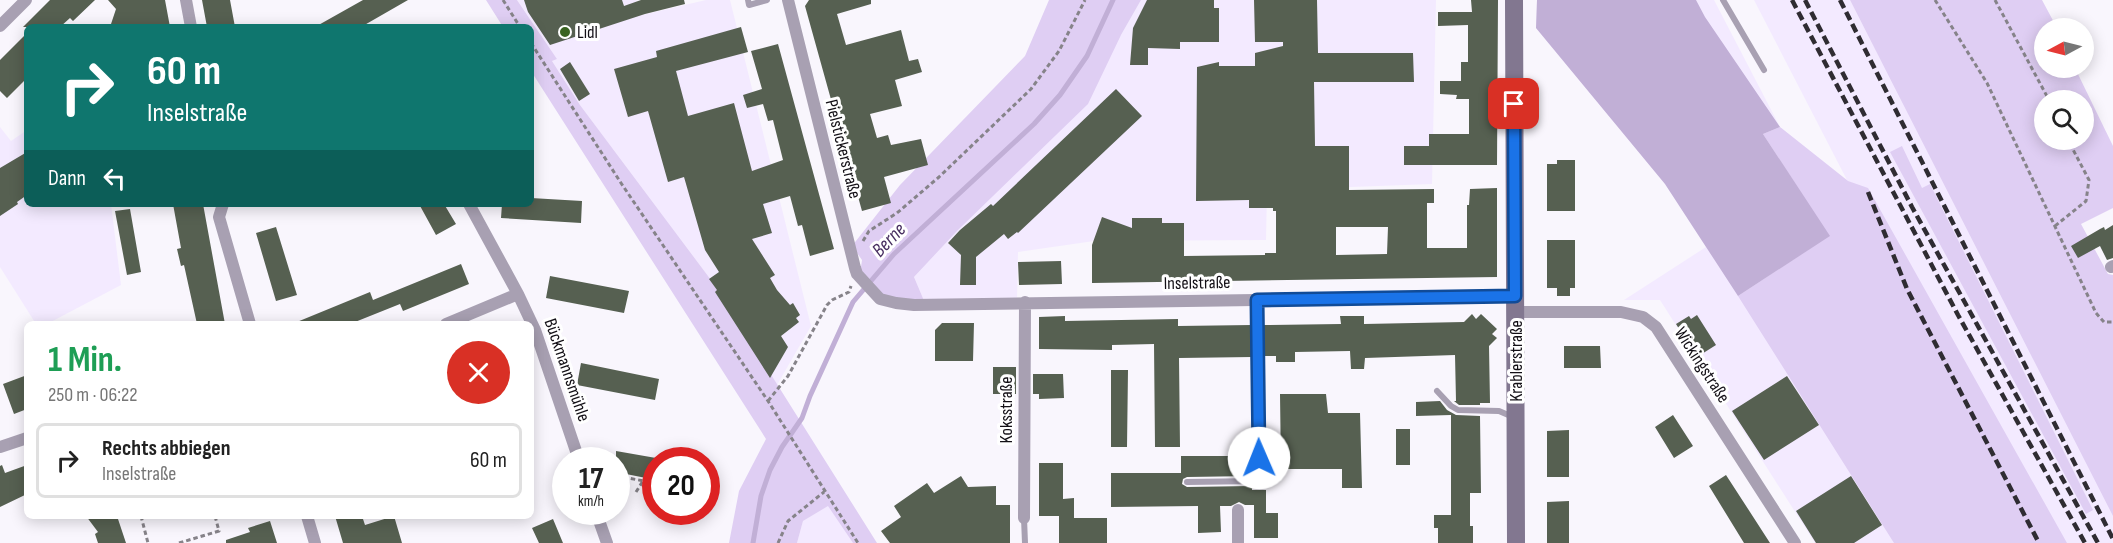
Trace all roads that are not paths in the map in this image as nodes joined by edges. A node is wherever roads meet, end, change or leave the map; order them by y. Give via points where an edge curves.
1 (26, 0) edge
2 (186, 0) edge
3 (748, 0) edge
4 (767, 0) edge
5 (788, 0) edge
6 (1514, 0) edge
7 (1723, 0) edge
8 (190, 24) edge
9 (0, 26) edge
10 (1764, 70) dead end
11 (222, 207) edge
12 (471, 207) edge
13 (518, 294) junction
14 (880, 299) joint
15 (1257, 300) junction
16 (1025, 302) junction
17 (1516, 304) junction
18 (249, 321) edge
19 (453, 321) edge
20 (531, 321) edge
21 (534, 328) edge
22 (1437, 391) dead end
23 (1516, 418) junction
24 (24, 439) edge
25 (0, 447) edge
26 (575, 447) edge
27 (1187, 482) dead end
28 (1238, 510) dead end
29 (1024, 518) joint
30 (308, 519) edge
31 (601, 525) edge
32 (315, 543) edge
33 (607, 543) edge
34 (1025, 543) edge
35 (1238, 543) edge
36 (1516, 543) edge
37 (1795, 543) edge

1 - 9 street
2 - 8 street
3 - 4 lane via 749,5
5 - 14 street, Pielstickerstraße via 857,274
6 - 17 street, Krablerstraße
7 - 10 lane
11 - 18 street via 219,217
12 - 13 street, Bückmannsmühle
13 - 19 street
13 - 20 street, Bückmannsmühle
14 - 16 street, Inselstraße via 914,305
15 - 16 street, Inselstraße
15 - 17 street, Inselstraße
15 - 27 lane via 1259,481
16 - 29 street, Koksstraße
17 - 23 street, Krablerstraße
17 - 37 street, Wickingstraße via 1621,312 1643,317 1656,327
21 - 26 street, Bückmannsmühle
22 - 23 lane via 1458,410 1499,411
23 - 36 street, Krablerstraße
24 - 25 street
28 - 35 street
29 - 34 lane
30 - 32 street
31 - 33 street

